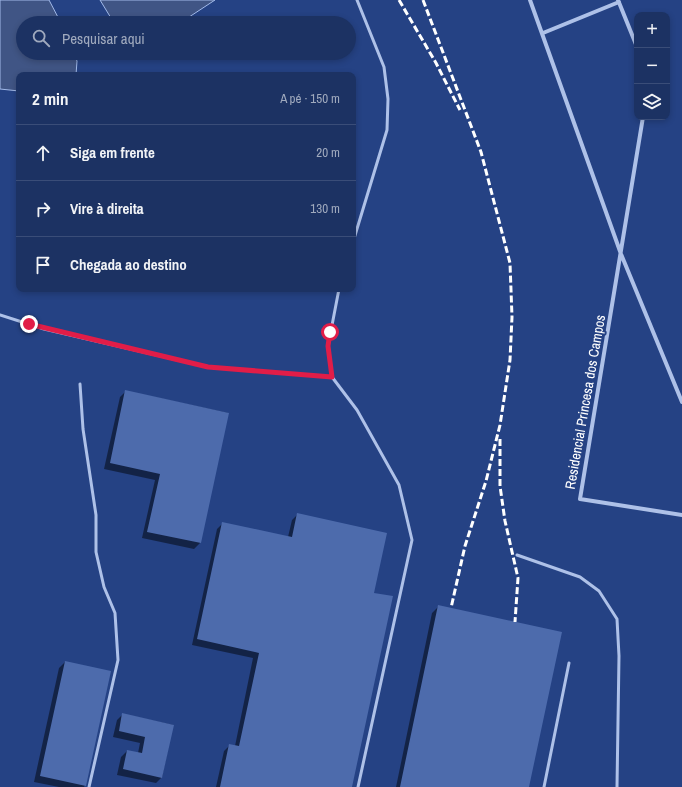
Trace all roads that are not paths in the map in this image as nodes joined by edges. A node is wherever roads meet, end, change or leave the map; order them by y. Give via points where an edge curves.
1 (356, 0) edge
2 (530, 0) edge
3 (619, 1) edge
4 (543, 33) junction
5 (634, 39) edge
6 (643, 120) edge
7 (356, 232) edge
8 (621, 254) junction
9 (338, 292) edge
10 (0, 315) edge
11 (332, 377) junction
12 (80, 384) dead end
13 (682, 402) edge
14 (682, 515) edge
15 (516, 555) dead end
16 (570, 663) dead end
17 (89, 787) edge
18 (358, 787) edge
19 (544, 787) edge
20 (617, 787) edge

1 - 7 lane via 384,67 388,130
2 - 4 street, Residencial Princesa dos Campos
3 - 4 street
3 - 5 street
4 - 8 street, Residencial Princesa dos Campos
6 - 8 street, Residencial Princesa dos Campos
8 - 13 street, Residencial Princesa dos Campos
8 - 14 street, Residencial Princesa dos Campos via 580,499
9 - 11 lane via 328,346
10 - 11 lane via 44,329 208,367
11 - 18 lane via 357,410 399,485 412,540
12 - 17 lane via 83,429 96,515 96,552 104,587 115,612 118,660
15 - 20 lane via 580,577 599,591 617,619
16 - 19 lane

